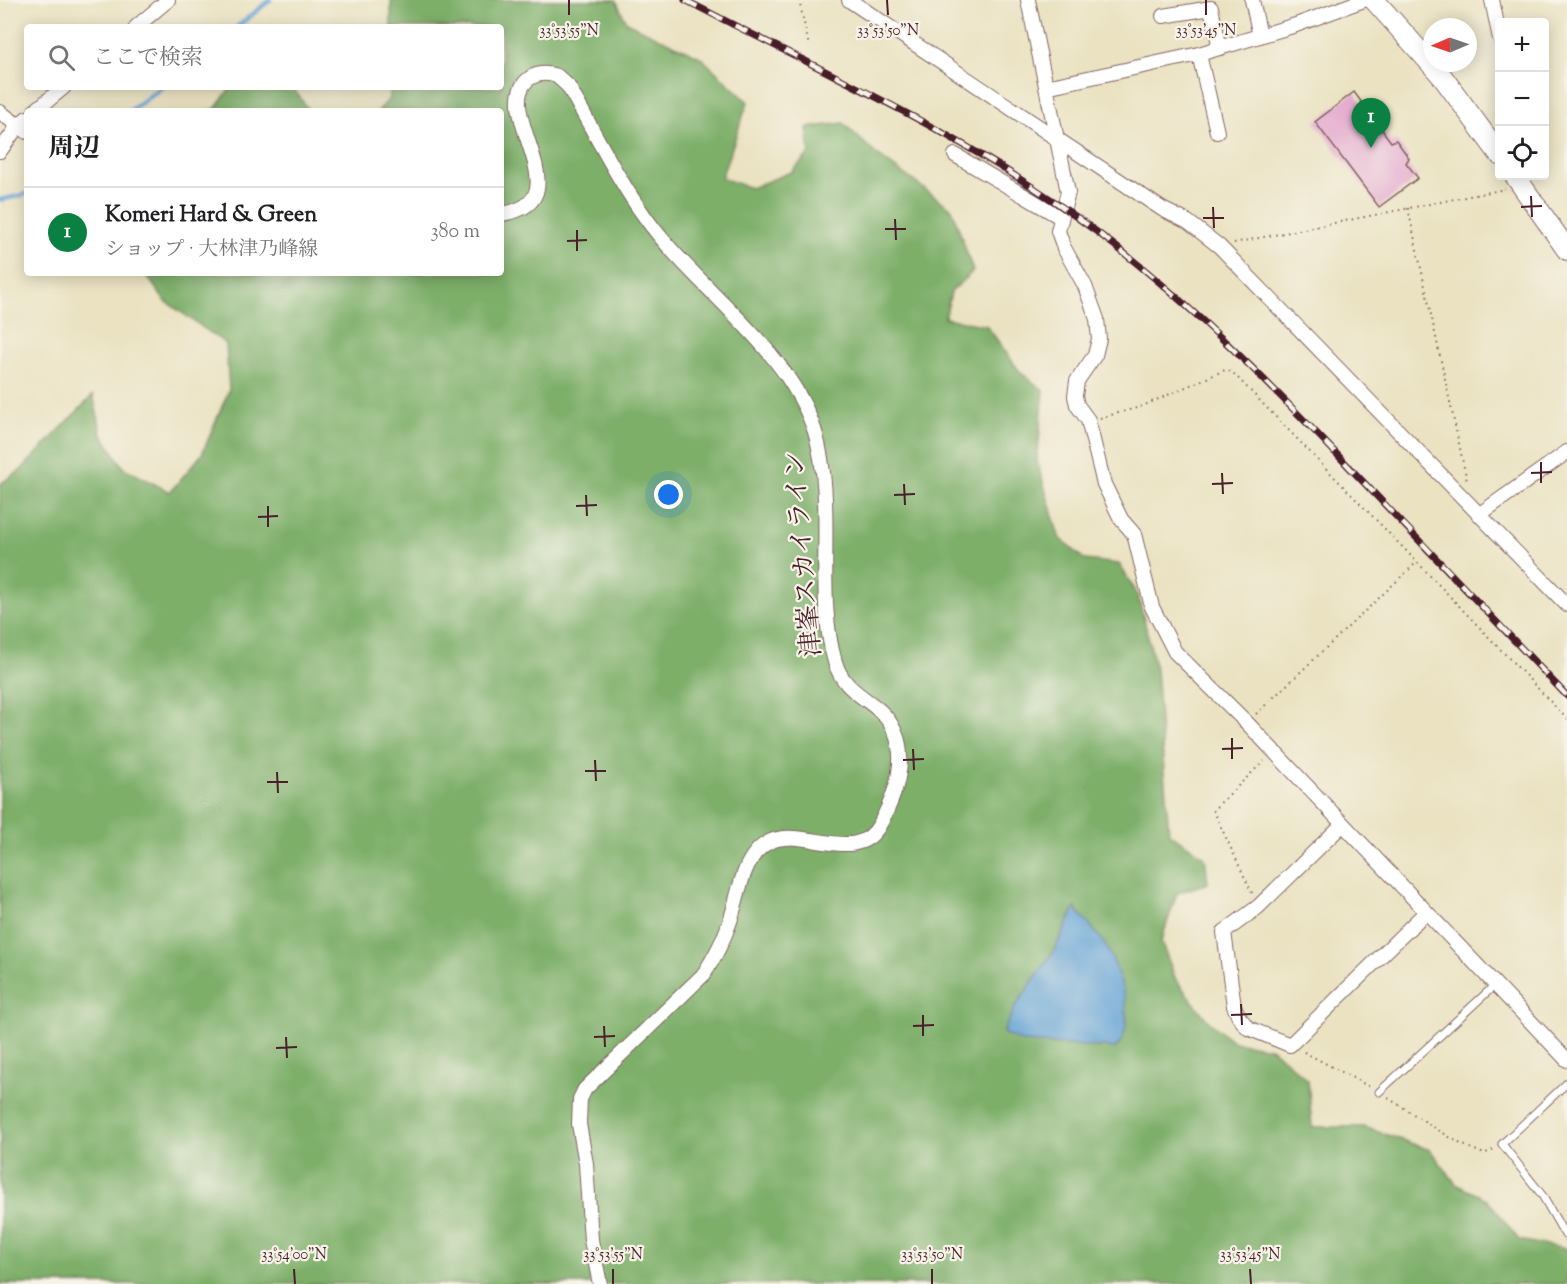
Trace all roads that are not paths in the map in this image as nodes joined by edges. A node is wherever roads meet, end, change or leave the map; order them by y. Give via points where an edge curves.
1 (168, 0) edge
2 (849, 0) edge
3 (1028, 0) edge
4 (1252, 0) edge
5 (1364, 0) edge
6 (1374, 0) edge
7 (1492, 0) edge
8 (1162, 16) dead end
9 (1496, 18) edge
10 (140, 24) edge
11 (1260, 36) junction
12 (1220, 48) junction
13 (1199, 54) junction
14 (1046, 87) junction
15 (60, 90) edge
16 (39, 108) edge
17 (0, 112) edge
18 (24, 125) edge
19 (1217, 132) dead end
20 (1056, 137) junction
21 (1495, 148) edge
22 (0, 151) edge
23 (955, 155) dead end
24 (1521, 180) edge
25 (504, 213) edge
26 (1060, 217) junction
27 (1567, 250) edge
28 (1567, 452) edge
29 (1476, 510) junction
30 (1567, 605) edge
31 (1342, 825) junction
32 (1426, 912) junction
33 (1495, 985) junction
34 (1567, 1060) edge
35 (1567, 1083) edge
36 (1379, 1092) road end
37 (1565, 1235) dead end
38 (600, 1284) edge

1 - 10 street
2 - 20 street
3 - 14 street
4 - 11 street
5 - 11 street
6 - 21 main road via 1441,75
7 - 9 street
8 - 12 street via 1211,8
11 - 12 street
12 - 13 street
13 - 14 street
13 - 19 street
14 - 20 street
15 - 16 street
17 - 18 street
18 - 22 street
20 - 26 street via 1068,192
20 - 29 street via 1219,246
23 - 26 street
24 - 27 main road
25 - 38 street, 津峯スカイライン via 527,204 538,184 520,111 520,91 528,79 537,75 557,76 568,86 644,217 688,271 774,359 794,387 814,430 822,464 828,606 835,662 850,690 886,718 899,744 901,760 894,795 880,825 867,840 848,844 785,838 768,842 757,852 743,877 718,952 704,974 585,1089 580,1100 579,1124 591,1239
26 - 31 street via 1058,231 1085,286 1097,319 1099,339 1095,355 1077,381 1077,405 1088,420 1104,484 1121,519 1134,534 1152,607 1175,652
28 - 29 street
29 - 30 street
31 - 32 street
31 - 32 street via 1258,907 1224,932 1234,1006 1248,1028 1290,1045
32 - 33 street
33 - 34 street
33 - 36 lane
35 - 37 lane via 1502,1144 1542,1195

